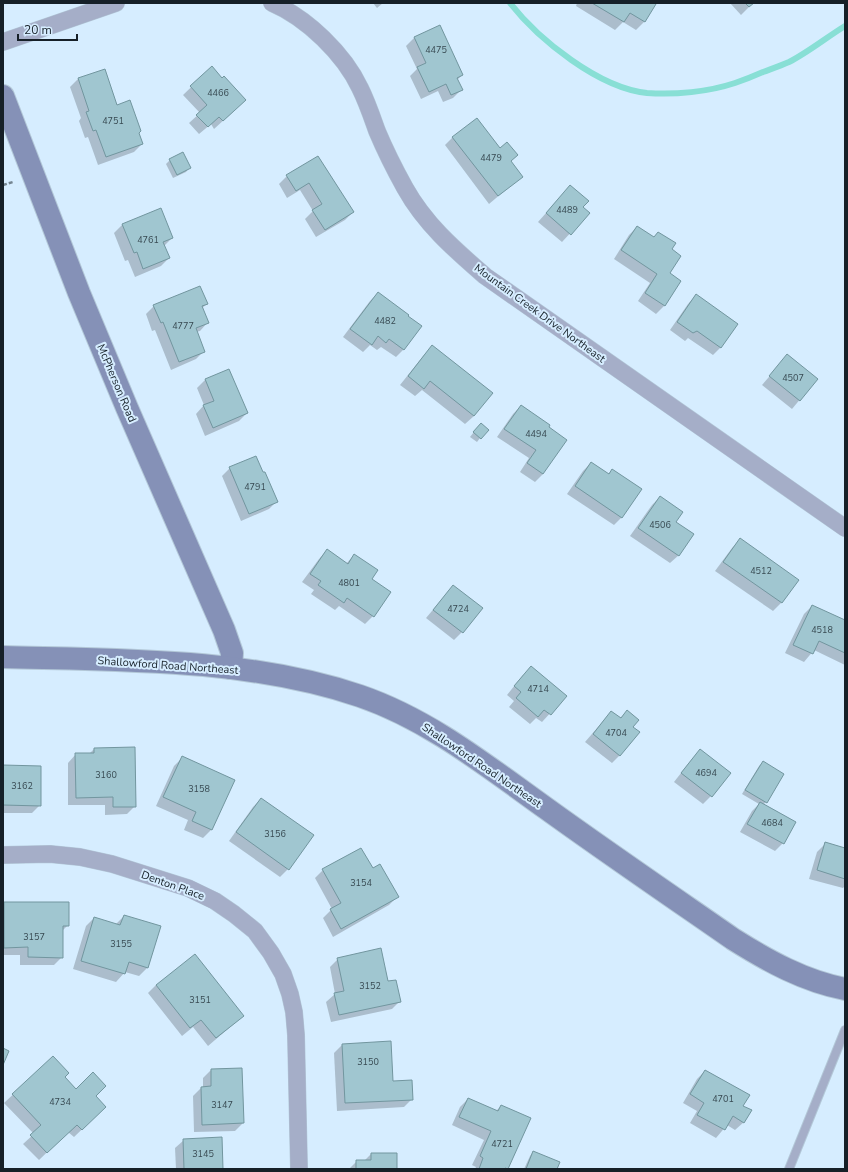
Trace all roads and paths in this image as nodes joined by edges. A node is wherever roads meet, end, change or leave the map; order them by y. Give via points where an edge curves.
1 (116, 3) edge
2 (272, 3) edge
3 (3, 42) edge
4 (3, 96) edge
5 (845, 528) edge
6 (3, 657) edge
7 (231, 668) junction
8 (3, 855) edge
9 (845, 989) edge
10 (845, 1030) edge
11 (298, 1169) edge
12 (789, 1169) edge

1 - 3 street
2 - 5 street, Mountain Creek Drive Northeast via 315,31 345,64 360,87 383,144 406,190 426,221 447,243 485,276
4 - 7 main road, McPherson Road via 84,306 224,630 232,653
6 - 7 main road, Shallowford Road Northeast via 104,659
7 - 9 main road, Shallowford Road Northeast via 307,681 341,690 380,704 424,725 466,751 733,939 800,976
8 - 11 street, Denton Place via 50,854 112,864 188,888 215,901 255,931 283,974 294,1012
10 - 12 lane

